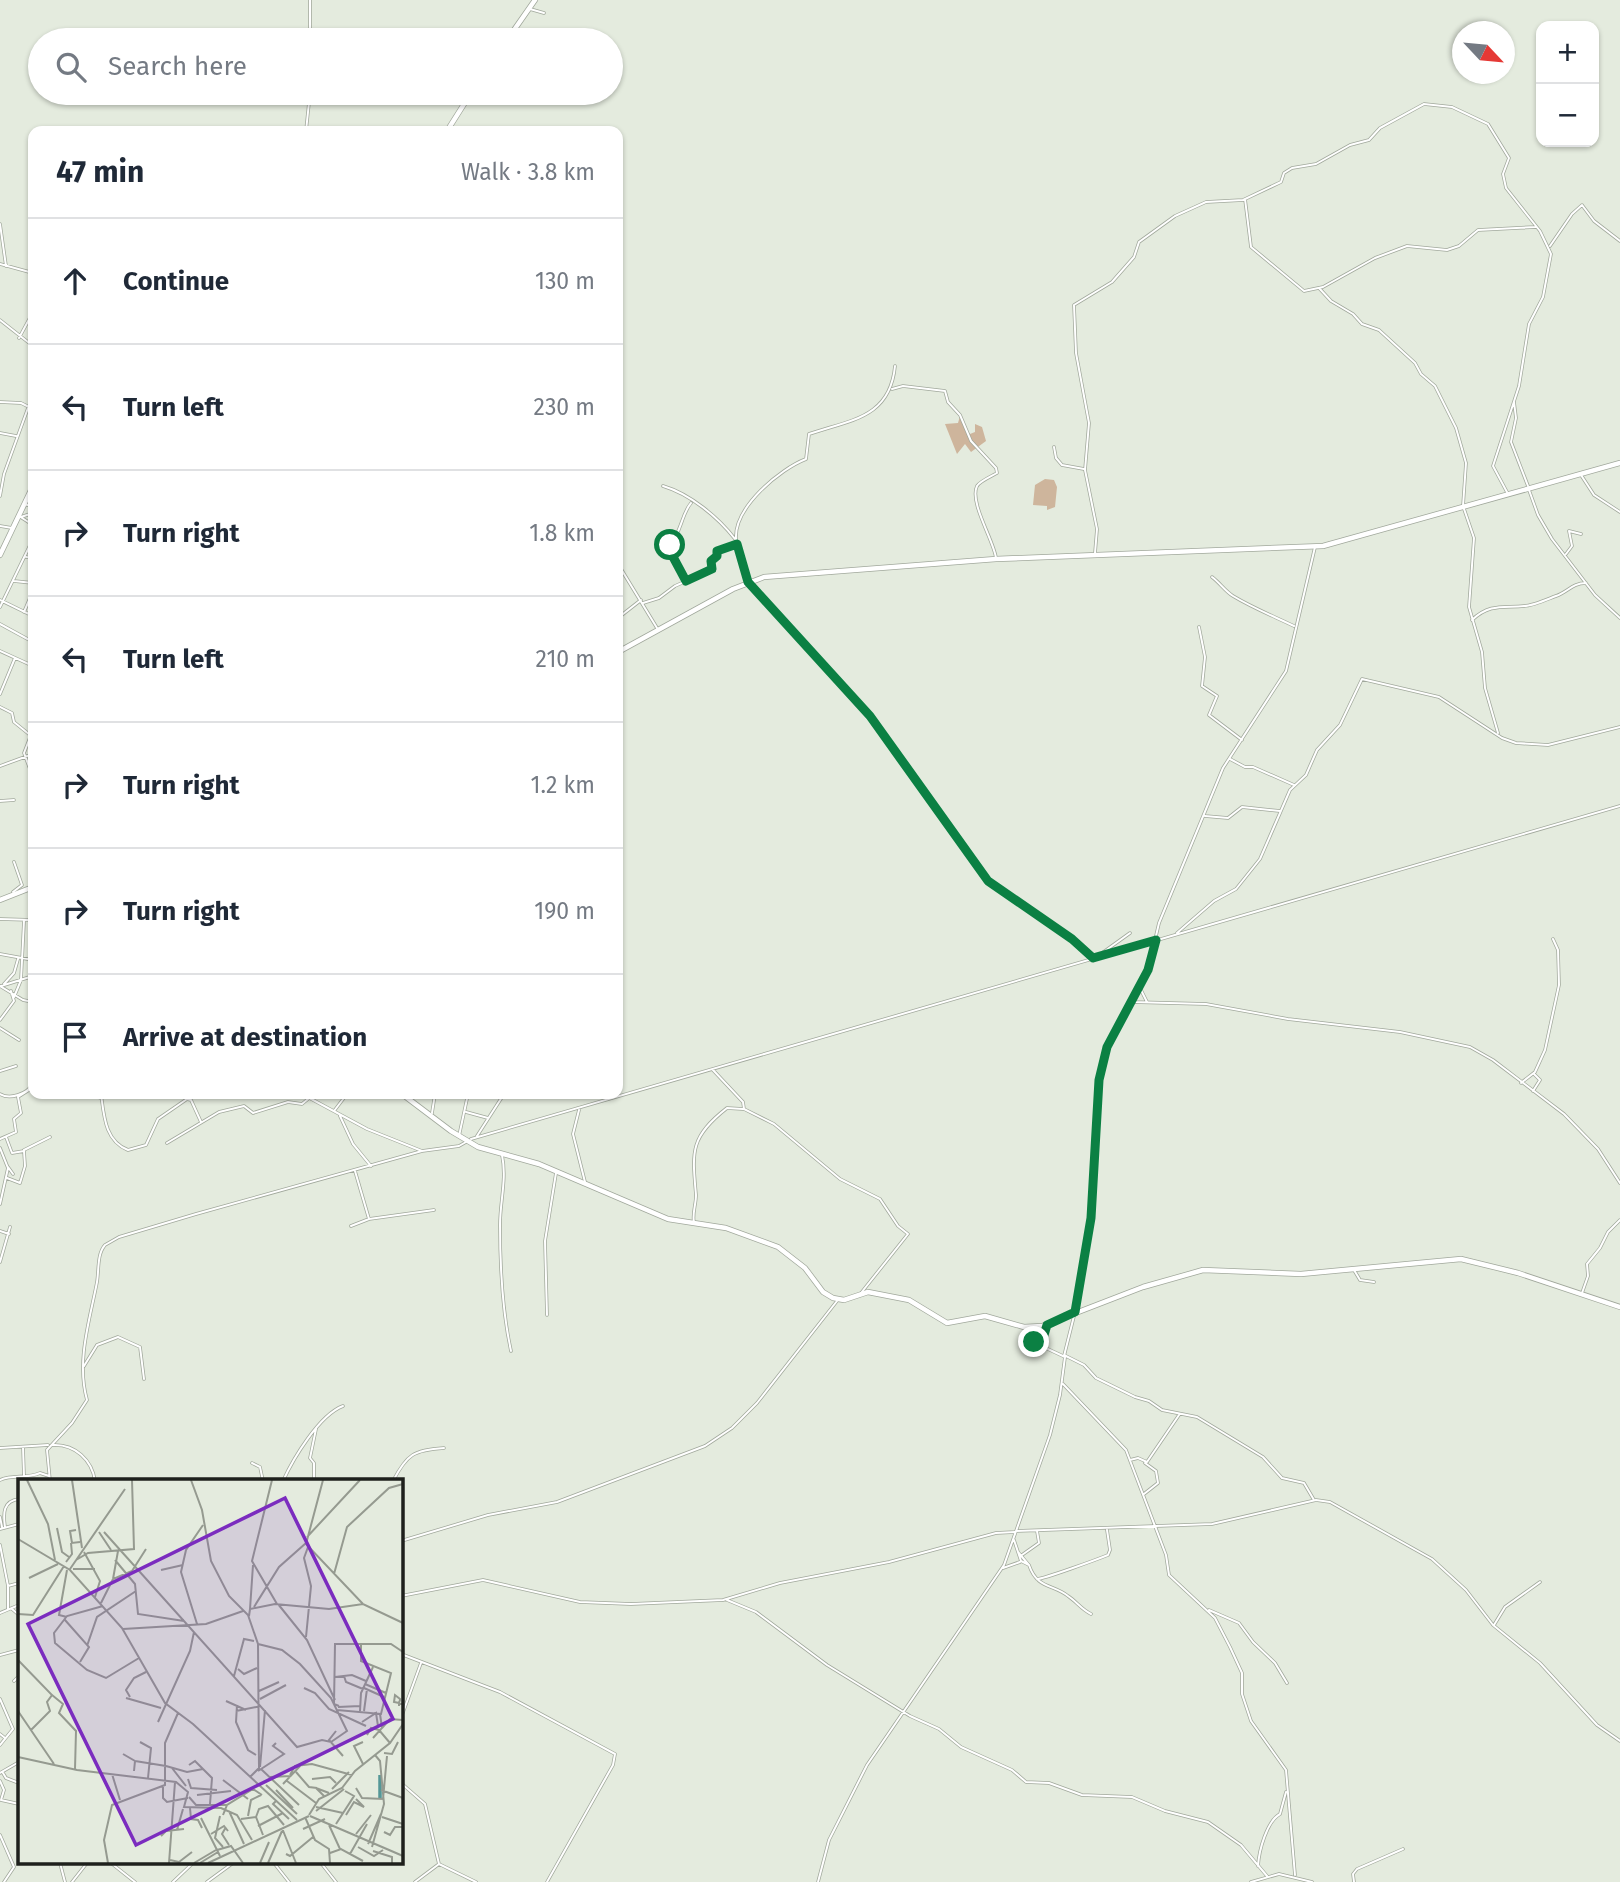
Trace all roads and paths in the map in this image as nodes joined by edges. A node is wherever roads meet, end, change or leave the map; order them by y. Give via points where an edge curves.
1 (310, 0) edge
2 (535, 0) edge
3 (529, 9) junction
4 (544, 13) dead end
5 (309, 28) edge
6 (516, 28) edge
7 (309, 105) edge
8 (463, 105) edge
9 (307, 126) edge
10 (450, 126) edge
11 (1245, 199) junction
12 (0, 224) edge
13 (1537, 227) junction
14 (1620, 241) edge
15 (1549, 247) junction
16 (0, 264) edge
17 (6, 266) junction
18 (28, 272) edge
19 (1319, 288) junction
20 (0, 320) edge
21 (28, 321) edge
22 (19, 338) junction
23 (28, 343) edge
24 (895, 366) dead end
25 (893, 381) junction
26 (900, 386) junction
27 (891, 389) junction
28 (1514, 401) junction
29 (0, 402) edge
30 (28, 408) joint
31 (0, 433) edge
32 (17, 437) junction
33 (1054, 447) dead end
34 (1620, 463) edge
35 (1085, 465) junction
36 (1080, 468) junction
37 (1085, 469) junction
38 (1581, 474) junction
39 (663, 486) dead end
40 (1527, 488) junction
41 (1508, 495) junction
42 (0, 496) edge
43 (28, 498) edge
44 (692, 502) junction
45 (25, 505) junction
46 (28, 506) edge
47 (1464, 506) junction
48 (1620, 512) edge
49 (28, 515) edge
50 (20, 517) junction
51 (28, 521) edge
52 (0, 526) edge
53 (12, 528) junction
54 (1581, 534) dead end
55 (736, 540) junction
56 (737, 544) junction
57 (1316, 546) junction
58 (28, 551) edge
59 (1565, 554) junction
60 (0, 555) edge
61 (1094, 556) junction
62 (25, 557) junction
63 (28, 557) edge
64 (996, 559) junction
65 (623, 572) edge
66 (1212, 577) dead end
67 (28, 581) edge
68 (686, 581) junction
69 (12, 582) junction
70 (748, 582) junction
71 (1587, 583) junction
72 (2, 600) edge
73 (642, 601) junction
74 (28, 603) edge
75 (0, 607) edge
76 (24, 612) junction
77 (28, 614) edge
78 (623, 614) edge
79 (1620, 618) edge
80 (1472, 621) junction
81 (0, 624) edge
82 (1199, 627) dead end
83 (1295, 627) junction
84 (658, 629) junction
85 (28, 639) edge
86 (623, 649) edge
87 (0, 651) edge
88 (15, 657) junction
89 (28, 664) edge
90 (0, 694) edge
91 (0, 708) edge
92 (1620, 727) edge
93 (28, 733) edge
94 (1499, 736) junction
95 (1242, 740) junction
96 (28, 744) edge
97 (28, 756) edge
98 (25, 757) junction
99 (1229, 759) junction
100 (28, 764) edge
101 (0, 766) edge
102 (1287, 783) junction
103 (1295, 786) junction
104 (1290, 790) junction
105 (14, 800) dead end
106 (0, 802) edge
107 (1620, 806) edge
108 (1281, 811) junction
109 (1205, 816) junction
110 (13, 862) dead end
111 (28, 889) edge
112 (11, 895) junction
113 (0, 900) edge
114 (0, 919) edge
115 (24, 921) junction
116 (28, 921) edge
117 (1130, 933) dead end
118 (1176, 934) junction
119 (1552, 939) dead end
120 (1156, 940) junction
121 (0, 954) edge
122 (1098, 957) junction
123 (1093, 958) junction
124 (20, 959) junction
125 (28, 960) edge
126 (28, 978) edge
127 (21, 980) junction
128 (1, 986) edge
129 (1139, 988) junction
130 (15, 995) junction
131 (28, 1002) edge
132 (1132, 1002) junction
133 (1148, 1003) junction
134 (0, 1020) edge
135 (0, 1028) edge
136 (19, 1040) dead end
137 (16, 1066) dead end
138 (713, 1069) junction
139 (0, 1071) edge
140 (1534, 1073) junction
141 (1521, 1083) junction
142 (28, 1090) edge
143 (28, 1091) edge
144 (1533, 1091) junction
145 (0, 1094) edge
146 (623, 1095) edge
147 (4, 1097) junction
148 (102, 1099) edge
149 (186, 1099) edge
150 (189, 1099) edge
151 (308, 1099) joint
152 (343, 1099) edge
153 (409, 1099) edge
154 (434, 1099) edge
155 (467, 1099) edge
156 (501, 1099) edge
157 (610, 1099) edge
158 (0, 1100) edge
159 (579, 1108) junction
160 (744, 1109) junction
161 (334, 1112) junction
162 (464, 1112) junction
163 (340, 1115) junction
164 (432, 1116) junction
165 (489, 1118) junction
166 (201, 1122) junction
167 (6, 1137) junction
168 (459, 1137) junction
169 (477, 1137) junction
170 (50, 1138) dead end
171 (0, 1139) edge
172 (466, 1141) junction
173 (167, 1143) dead end
174 (0, 1148) edge
175 (23, 1150) junction
176 (422, 1151) junction
177 (502, 1154) junction
178 (8, 1166) junction
179 (371, 1166) junction
180 (355, 1170) junction
181 (556, 1172) junction
182 (13, 1174) dead end
183 (7, 1178) junction
184 (1620, 1183) edge
185 (590, 1188) junction
186 (0, 1204) edge
187 (434, 1210) dead end
188 (369, 1219) junction
189 (1620, 1220) edge
190 (695, 1224) junction
191 (351, 1226) dead end
192 (10, 1227) dead end
193 (0, 1231) edge
194 (10, 1235) junction
195 (0, 1262) edge
196 (1354, 1268) junction
197 (1374, 1282) dead end
198 (861, 1294) junction
199 (1581, 1294) junction
200 (838, 1300) junction
201 (1620, 1307) edge
202 (1075, 1312) junction
203 (547, 1315) dead end
204 (1047, 1325) junction
205 (1027, 1329) junction
206 (1045, 1337) junction
207 (1041, 1345) junction
208 (511, 1351) dead end
209 (1064, 1356) junction
210 (83, 1367) junction
211 (144, 1379) dead end
212 (1062, 1383) junction
213 (343, 1406) dead end
214 (1180, 1415) junction
215 (316, 1429) junction
216 (23, 1446) junction
217 (50, 1446) junction
218 (444, 1447) dead end
219 (0, 1448) edge
220 (1130, 1460) junction
221 (1145, 1462) junction
222 (252, 1463) dead end
223 (24, 1476) junction
224 (50, 1476) joint
225 (95, 1479) edge
226 (262, 1479) edge
227 (284, 1479) edge
228 (314, 1479) edge
229 (394, 1479) edge
230 (0, 1480) edge
231 (1143, 1494) junction
232 (18, 1499) edge
233 (1315, 1501) junction
234 (0, 1517) edge
235 (1154, 1527) junction
236 (2, 1528) edge
237 (1107, 1528) junction
238 (1036, 1530) junction
239 (1016, 1532) junction
240 (1013, 1538) junction
241 (402, 1541) edge
242 (0, 1545) edge
243 (1018, 1551) junction
244 (1022, 1555) junction
245 (1021, 1562) junction
246 (1028, 1564) junction
247 (0, 1565) edge
248 (5, 1566) junction
249 (1002, 1568) junction
250 (1036, 1579) junction
251 (1541, 1582) dead end
252 (18, 1583) edge
253 (8, 1586) junction
254 (402, 1596) edge
255 (726, 1600) junction
256 (18, 1605) edge
257 (10, 1609) junction
258 (1208, 1610) junction
259 (0, 1613) edge
260 (18, 1614) edge
261 (1091, 1614) dead end
262 (1494, 1625) junction
263 (18, 1650) edge
264 (402, 1654) edge
265 (0, 1655) edge
266 (421, 1662) junction
267 (18, 1677) edge
268 (14, 1681) dead end
269 (1287, 1683) dead end
270 (1, 1701) edge
271 (904, 1711) junction
272 (402, 1715) edge
273 (0, 1734) edge
274 (6, 1739) junction
275 (1620, 1741) edge
276 (0, 1745) edge
277 (18, 1763) edge
278 (1, 1773) edge
279 (0, 1782) edge
280 (18, 1783) edge
281 (402, 1784) edge
282 (1286, 1791) junction
283 (0, 1799) edge
284 (18, 1804) edge
285 (0, 1835) edge
286 (1402, 1849) dead end
287 (60, 1864) edge
288 (86, 1864) edge
289 (112, 1864) edge
290 (183, 1864) edge
291 (192, 1864) edge
292 (232, 1864) edge
293 (275, 1864) edge
294 (322, 1864) edge
295 (439, 1864) junction
296 (187, 1868) junction
297 (1258, 1868) junction
298 (1295, 1875) junction
299 (1267, 1876) junction
300 (6, 1881) edge
301 (65, 1882) edge
302 (72, 1882) edge
303 (135, 1882) edge
304 (173, 1882) edge
305 (207, 1882) edge
306 (289, 1882) edge
307 (336, 1882) edge
308 (415, 1882) edge
309 (476, 1882) edge
310 (547, 1882) edge
311 (818, 1882) edge
312 (1251, 1882) edge
313 (1312, 1882) edge
314 (1354, 1882) edge

1 - 5 street
2 - 3 street
3 - 4 street
3 - 6 street
7 - 9 street
8 - 10 street
11 - 13 street via 1281,182 1292,168 1320,163 1326,156 1370,140 1380,128 1418,106 1436,104 1479,119 1493,129 1509,158 1503,174 1506,188
11 - 19 street via 1251,247 1300,289
11 - 35 street via 1200,204 1175,215 1139,242 1134,257 1114,280 1074,305 1075,345 1089,422
12 - 17 street
13 - 15 street
13 - 19 street via 1479,230 1447,250 1407,246
14 - 15 street via 1582,205
15 - 28 street via 1545,292 1531,318
16 - 17 street
17 - 18 street
19 - 47 street via 1362,324 1379,330 1435,386 1456,428 1466,463
20 - 22 street
21 - 22 street
22 - 23 street
24 - 25 street
25 - 26 street
25 - 27 street
26 - 27 street
26 - 64 street via 945,391 971,441 997,470 977,488 979,511
27 - 55 street via 861,418 809,434 807,458 752,499
28 - 40 street via 1511,442
28 - 41 street via 1493,466
29 - 30 street
30 - 32 street
31 - 32 street
32 - 42 street
33 - 36 street via 1062,465
34 - 38 street
35 - 36 street
35 - 37 street
36 - 37 street
37 - 61 street via 1097,529
38 - 40 street
38 - 48 street via 1594,495
39 - 44 street
40 - 41 street
40 - 59 street via 1546,530
41 - 47 street
43 - 45 street
44 - 55 street
44 - 68 street via 670,544
45 - 46 street
45 - 50 street
47 - 57 street
47 - 80 street via 1474,538
49 - 50 street
50 - 51 street
50 - 53 street
52 - 53 street
53 - 60 street
54 - 59 street via 1569,531 1572,546
55 - 56 street
56 - 68 street via 717,551 712,569
56 - 70 street
57 - 61 street
57 - 83 street
58 - 62 street
59 - 71 street
61 - 64 street
62 - 63 street
62 - 69 street
64 - 70 street via 773,576
65 - 73 street
66 - 83 street via 1234,596
67 - 69 street
68 - 73 street via 659,598
69 - 72 street
70 - 84 street
70 - 123 street via 870,716 988,881
71 - 79 street
71 - 80 street via 1574,584 1559,595 1524,606 1480,612
72 - 75 street
72 - 76 street
73 - 78 street
73 - 84 street
74 - 76 street
76 - 77 street
80 - 94 street
81 - 85 street
82 - 95 street via 1205,657 1202,687 1217,696 1209,715
83 - 95 street via 1286,671
84 - 86 street
87 - 88 street
88 - 89 street
88 - 90 street
91 - 93 street via 12,713 14,722
92 - 94 street via 1548,745 1516,743
94 - 103 street via 1439,697 1362,679 1341,723
95 - 99 street
96 - 98 street
97 - 98 street
98 - 100 street
98 - 101 street
99 - 102 street
99 - 109 street
102 - 103 street
102 - 104 street
103 - 104 street
104 - 108 street
105 - 106 street
107 - 118 street
108 - 109 street via 1242,807 1231,818
108 - 118 street via 1263,854 1239,886
109 - 120 street
110 - 112 street via 22,885
111 - 112 street
112 - 113 street
114 - 115 street
115 - 116 street
115 - 124 street
117 - 122 street
118 - 120 street
119 - 140 street via 1558,950 1559,985
120 - 122 street
120 - 129 street
121 - 124 street
122 - 123 street
123 - 138 street
124 - 125 street
124 - 127 street
124 - 128 street
126 - 127 street
127 - 128 street
127 - 130 street
128 - 130 street
129 - 132 street
129 - 133 street
130 - 131 street
130 - 134 street
132 - 133 street
132 - 202 street via 1107,1047 1099,1080 1091,1218
133 - 141 street via 1206,1004 1421,1035 1474,1049
135 - 136 street
137 - 139 street
138 - 146 street
138 - 160 street
140 - 141 street
140 - 144 street via 1540,1080
141 - 144 street
142 - 147 street
143 - 167 street via 18,1097 16,1132
144 - 184 street via 1576,1125
145 - 147 street
147 - 158 street
148 - 149 street via 109,1133 128,1150 146,1145 158,1119
150 - 166 street
151 - 161 street
151 - 166 street via 253,1113 241,1107
152 - 161 street
153 - 164 street
154 - 164 street
155 - 162 street
156 - 165 street
157 - 159 street
159 - 169 street
159 - 185 street via 573,1134 584,1181
160 - 190 street via 727,1108 701,1131 692,1178
160 - 198 street via 774,1124 840,1179 880,1199 908,1234
161 - 163 street
162 - 165 street
162 - 168 street
163 - 176 street
163 - 179 street via 353,1144
164 - 168 street
165 - 169 street
166 - 173 street
167 - 171 street
167 - 175 street via 12,1154
168 - 172 street
169 - 172 street
170 - 175 street
172 - 176 street
172 - 177 street
174 - 178 street
175 - 183 street via 20,1182
176 - 179 street
177 - 181 street
177 - 208 street via 501,1276
178 - 182 street
178 - 183 street
179 - 180 street
180 - 188 street
180 - 210 street via 119,1237 105,1245 90,1305
181 - 185 street
181 - 203 street via 545,1241
183 - 186 street
185 - 190 street via 668,1219
187 - 188 street
188 - 191 street
189 - 199 street via 1587,1264
190 - 200 street via 736,1231 778,1247 805,1268 823,1292
192 - 194 street
193 - 194 street
194 - 195 street
196 - 197 street via 1360,1280
196 - 199 street via 1461,1259
196 - 202 street via 1301,1275 1203,1270
198 - 200 street
198 - 205 street via 909,1300 947,1323 985,1316
199 - 201 street
200 - 241 street via 757,1403 705,1446 557,1502 488,1515
202 - 204 street
202 - 209 street
204 - 205 street
204 - 206 street
205 - 206 street
205 - 207 street
206 - 207 street
207 - 209 street
209 - 212 street
209 - 214 street via 1084,1365 1096,1378
210 - 211 street via 97,1345 118,1337 140,1347
210 - 217 street via 86,1404
212 - 220 street via 1118,1440
212 - 239 street via 1045,1450
213 - 215 street
214 - 221 street
214 - 233 street via 1197,1417 1257,1453 1282,1478 1304,1483
215 - 227 street
215 - 228 street via 310,1458
216 - 217 street
216 - 219 street
216 - 223 street
217 - 224 street via 46,1452
217 - 225 street via 64,1445 78,1452 93,1467
218 - 229 street via 411,1454
220 - 221 street
220 - 231 street
221 - 231 street via 1156,1471 1158,1483
222 - 226 street via 260,1467
223 - 224 street
223 - 230 street
231 - 235 street
232 - 236 street via 5,1507
233 - 235 street via 1219,1523
233 - 262 street via 1343,1508 1423,1554 1464,1587
234 - 236 street
235 - 237 street
235 - 258 street via 1170,1577
237 - 238 street
237 - 250 street via 1108,1555
238 - 239 street
238 - 244 street via 1039,1543
239 - 240 street
239 - 255 street via 987,1534
240 - 243 street
240 - 249 street
242 - 248 street
243 - 244 street
243 - 245 street
244 - 246 street
245 - 246 street
245 - 249 street
246 - 250 street
247 - 248 street
248 - 253 street
249 - 271 street
250 - 261 street via 1068,1595
251 - 262 street via 1503,1608
252 - 253 street
253 - 257 street
254 - 255 street via 483,1580 580,1602
255 - 271 street via 756,1612 827,1665
256 - 257 street
257 - 259 street
257 - 260 street
258 - 269 street via 1239,1623
258 - 282 street via 1241,1669 1242,1694 1251,1721 1283,1762
262 - 275 street via 1540,1664 1597,1725
263 - 265 street
264 - 266 street
266 - 272 street
266 - 310 street via 527,1704 615,1754
267 - 268 street
270 - 274 street via 13,1729
271 - 297 street via 1026,1782 1049,1783 1082,1795 1132,1797 1212,1824 1241,1845
271 - 311 street via 875,1752 837,1822
273 - 274 street
274 - 276 street
277 - 278 street
278 - 280 street
279 - 283 street via 4,1790
281 - 295 street via 425,1804
282 - 297 street via 1260,1850
282 - 298 street
283 - 284 street
285 - 300 street via 14,1862
286 - 314 street via 1357,1869
287 - 301 street
288 - 302 street
289 - 303 street
290 - 296 street
291 - 296 street
292 - 305 street
293 - 306 street
294 - 307 street
295 - 308 street
295 - 309 street
296 - 304 street
297 - 299 street
298 - 299 street
298 - 313 street
299 - 312 street

